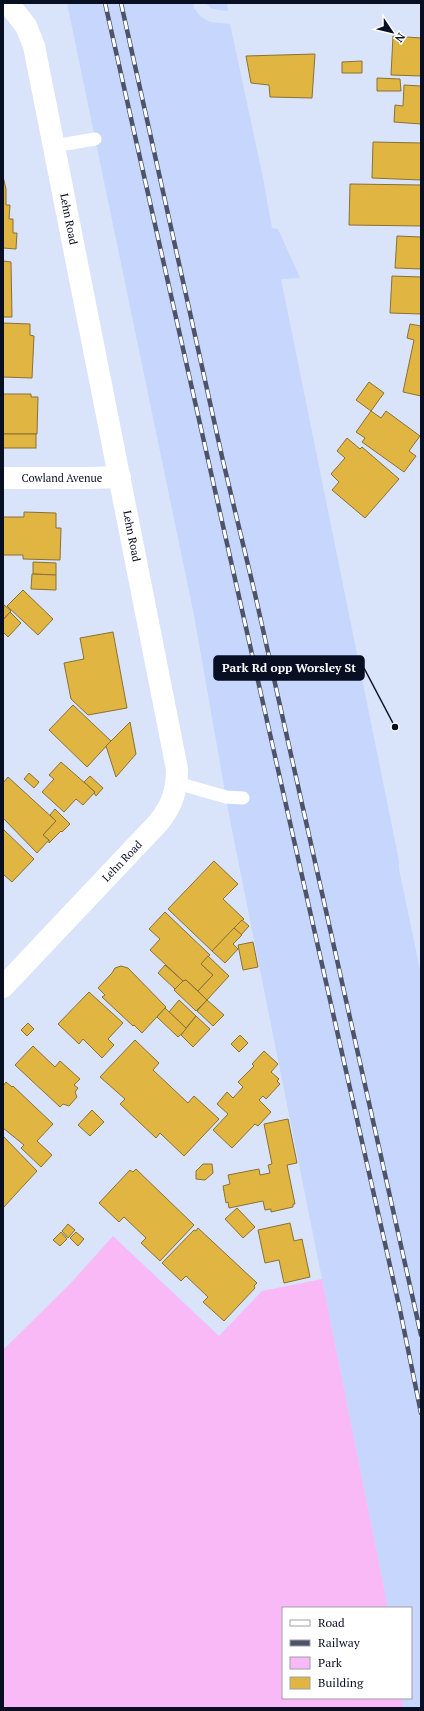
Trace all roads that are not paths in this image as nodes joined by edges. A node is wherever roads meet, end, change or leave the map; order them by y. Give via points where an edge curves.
1 (8, 3) edge
2 (95, 139) dead end
3 (54, 146) junction
4 (120, 477) junction
5 (3, 478) edge
6 (177, 783) junction
7 (242, 798) dead end
8 (3, 987) edge

1 - 3 street, Lehn Road via 26,26 34,46
2 - 3 lane
3 - 4 street, Lehn Road
4 - 5 street, Cowland Avenue
4 - 6 street, Lehn Road via 173,743
6 - 7 lane via 226,797
6 - 8 street, Lehn Road via 168,811 158,823

